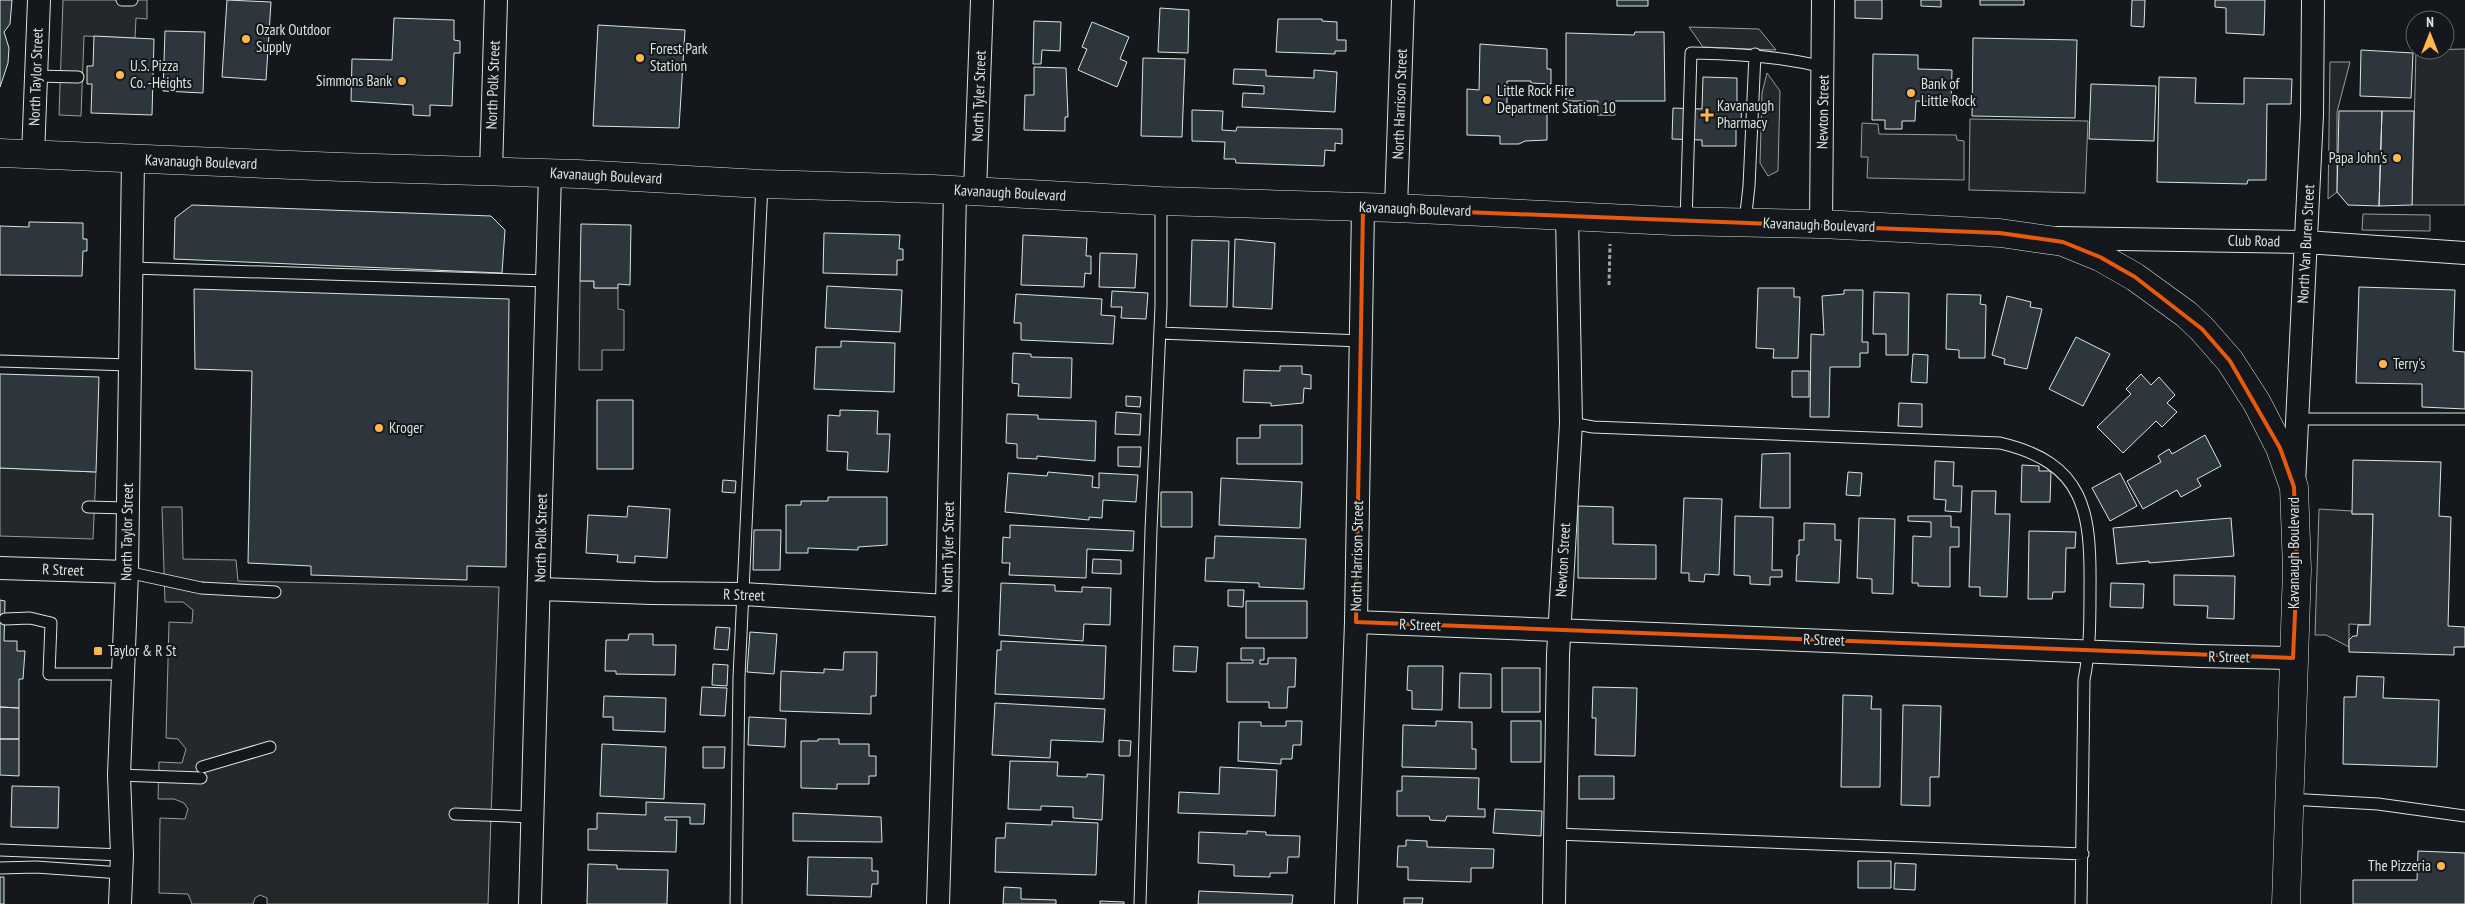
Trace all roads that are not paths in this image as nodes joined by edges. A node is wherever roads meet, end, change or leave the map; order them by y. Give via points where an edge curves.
1 (39, 0) edge
2 (122, 0) edge
3 (132, 0) edge
4 (496, 0) edge
5 (982, 0) edge
6 (1403, 0) edge
7 (1823, 0) edge
8 (2313, 0) edge
9 (1754, 54) junction
10 (1823, 67) junction
11 (36, 76) junction
12 (78, 77) dead end
13 (0, 153) edge
14 (34, 154) junction
15 (133, 160) junction
16 (490, 171) junction
17 (550, 173) junction
18 (762, 184) junction
19 (965, 191) junction
20 (1161, 201) junction
21 (1363, 208) junction
22 (1396, 208) junction
23 (1567, 216) junction
24 (1686, 222) junction
25 (1745, 222) junction
26 (1821, 224) junction
27 (2043, 239) junction
28 (2306, 242) junction
29 (2465, 253) edge
30 (131, 268) junction
31 (547, 281) junction
32 (1160, 332) junction
33 (1361, 341) junction
34 (0, 361) edge
35 (130, 365) junction
36 (2297, 419) junction
37 (2465, 419) edge
38 (1570, 423) junction
39 (2294, 487) junction
40 (88, 507) dead end
41 (127, 508) junction
42 (0, 568) edge
43 (127, 572) junction
44 (540, 589) junction
45 (275, 592) dead end
46 (743, 594) junction
47 (947, 606) junction
48 (5, 619) dead end
49 (1356, 622) junction
50 (1560, 630) junction
51 (2090, 651) junction
52 (2293, 658) junction
53 (123, 674) junction
54 (270, 747) dead end
55 (119, 775) junction
56 (2289, 799) junction
57 (455, 814) dead end
58 (2465, 816) edge
59 (533, 817) junction
60 (1555, 834) junction
61 (0, 850) edge
62 (2083, 854) junction
63 (122, 864) junction
64 (0, 868) edge
65 (120, 904) edge
66 (530, 904) edge
67 (736, 904) edge
68 (938, 904) edge
69 (1140, 904) edge
70 (1346, 904) edge
71 (1554, 904) edge
72 (2081, 904) edge
73 (2286, 904) edge

1 - 11 street, North Taylor Street
2 - 3 lane
4 - 16 street, North Polk Street
5 - 19 street, North Tyler Street
6 - 22 street, North Harrison Street
7 - 10 street, Newton Street
8 - 28 street, North Van Buren Street
9 - 10 lane via 1790,58
9 - 24 lane via 1691,53
9 - 25 lane
10 - 26 street, Newton Street
11 - 12 lane
11 - 14 street, North Taylor Street
13 - 14 street, Kavanaugh Boulevard
14 - 15 street, Kavanaugh Boulevard
15 - 16 street, Kavanaugh Boulevard
15 - 30 street, North Taylor Street
16 - 17 street, Kavanaugh Boulevard
17 - 18 street, Kavanaugh Boulevard
17 - 31 street, North Polk Street
18 - 19 street, Kavanaugh Boulevard
18 - 46 lane
19 - 20 street, Kavanaugh Boulevard
19 - 47 street, North Tyler Street
20 - 21 street, Kavanaugh Boulevard
20 - 32 lane
21 - 22 street, Kavanaugh Boulevard
21 - 33 street, North Harrison Street
22 - 23 street, Kavanaugh Boulevard
23 - 24 street, Kavanaugh Boulevard
23 - 38 street, Newton Street
24 - 25 street, Kavanaugh Boulevard
25 - 26 street, Kavanaugh Boulevard
26 - 27 street, Kavanaugh Boulevard via 2000,233
27 - 28 street, Club Road
27 - 39 street, Kavanaugh Boulevard via 2063,242 2100,257 2135,277 2202,329 2230,361 2257,404 2280,448
28 - 29 street, Club Road
28 - 36 street, North Van Buren Street
30 - 31 lane
30 - 35 street, North Taylor Street
31 - 44 street, North Polk Street
32 - 33 lane
32 - 69 lane
33 - 49 street, North Harrison Street
34 - 35 lane
35 - 41 street, North Taylor Street
36 - 37 lane
36 - 39 street, North Van Buren Street
38 - 50 street, Newton Street
38 - 51 lane via 1593,427 2000,442 2026,449 2044,457 2062,472 2076,489 2085,513 2090,550
39 - 52 street, Kavanaugh Boulevard via 2297,569
40 - 41 lane
41 - 43 street, North Taylor Street
42 - 43 street, R Street
43 - 45 lane via 201,588
43 - 53 street, North Taylor Street
44 - 46 street, R Street
44 - 59 street, North Polk Street
46 - 47 street, R Street
46 - 67 lane
47 - 68 street, North Tyler Street
48 - 53 lane via 30,618 51,624 49,674
49 - 50 street, R Street
49 - 70 street, North Harrison Street
50 - 51 street, R Street
50 - 60 street, Newton Street
51 - 52 street, R Street
51 - 62 lane via 2084,680
52 - 56 street, Kavanaugh Boulevard
53 - 55 street, North Taylor Street
54 - 55 lane via 202,772
55 - 63 street, North Taylor Street
56 - 58 lane via 2378,804
56 - 73 street, Kavanaugh Boulevard
57 - 59 lane
59 - 66 street, North Polk Street
60 - 62 lane
60 - 71 street, Newton Street
61 - 63 lane
62 - 72 lane
63 - 64 lane
63 - 65 street, North Taylor Street

